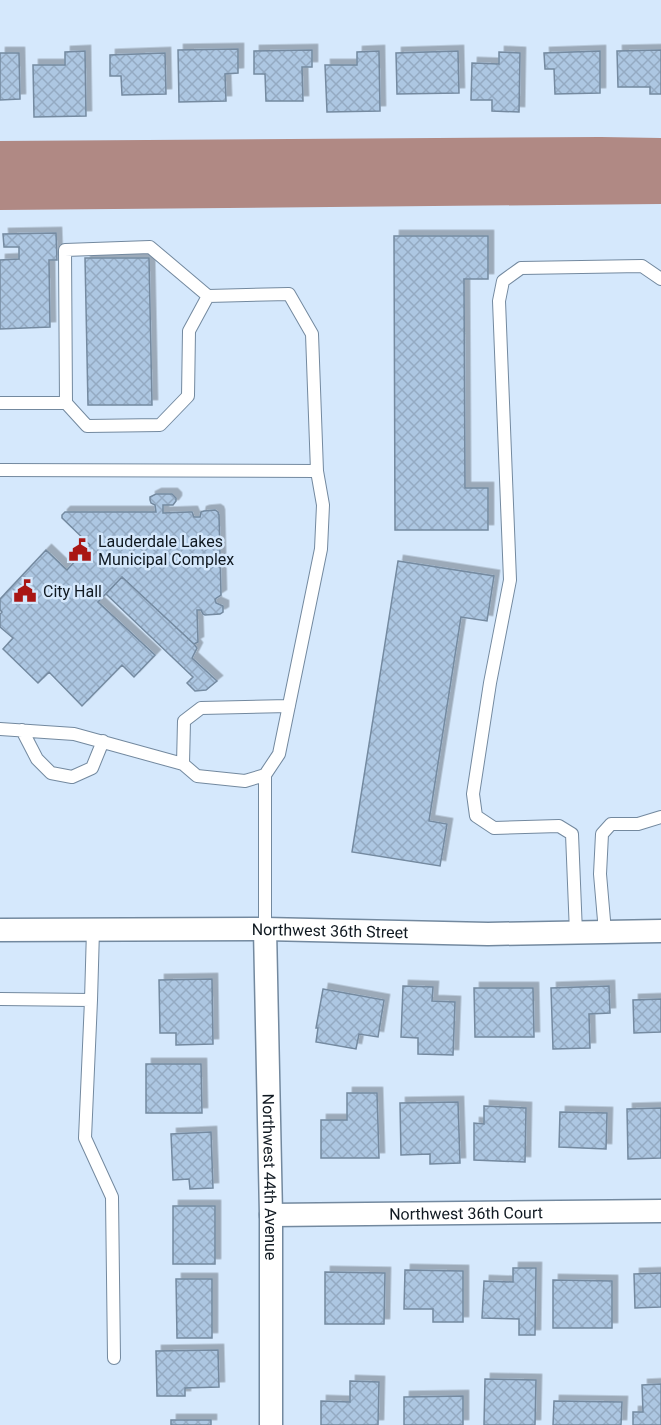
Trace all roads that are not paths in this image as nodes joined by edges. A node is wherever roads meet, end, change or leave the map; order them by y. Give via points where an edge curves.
1 (661, 279) edge
2 (208, 296) junction
3 (0, 403) edge
4 (66, 403) junction
5 (0, 470) edge
6 (317, 471) junction
7 (289, 706) junction
8 (0, 729) edge
9 (22, 730) junction
10 (103, 741) junction
11 (183, 764) junction
12 (265, 775) junction
13 (661, 818) edge
14 (265, 929) junction
15 (0, 930) edge
16 (93, 930) junction
17 (661, 931) edge
18 (605, 932) junction
19 (576, 933) junction
20 (0, 999) edge
21 (91, 999) junction
22 (661, 1211) edge
23 (271, 1215) junction
24 (114, 1358) dead end
25 (271, 1425) edge

1 - 19 lane via 642,266 521,268 503,280 499,301 510,580 473,794 476,816 494,828 559,826 572,834
2 - 4 lane via 189,331 188,396 160,425 87,426
2 - 4 lane via 150,248 65,250
2 - 6 lane via 289,294 312,334
3 - 4 lane
5 - 6 lane
6 - 7 lane via 323,506 321,549
7 - 11 lane via 201,708 184,721
7 - 12 lane via 279,754
8 - 9 lane
9 - 10 lane via 74,734
9 - 10 lane via 37,759 51,773 72,777 92,768
10 - 11 lane
11 - 12 lane via 197,776 245,781
12 - 14 lane
13 - 18 lane via 638,824 611,824 602,834 600,874
14 - 16 street, Northwest 36th Street
14 - 19 street, Northwest 36th Street
14 - 23 street, Northwest 44th Avenue
15 - 16 street, Northwest 36th Street
16 - 21 lane
17 - 18 street, Northwest 36th Street
18 - 19 street, Northwest 36th Street
20 - 21 lane
21 - 24 lane via 85,1138 112,1197
22 - 23 street, Northwest 36th Court
23 - 25 street, Northwest 44th Avenue

